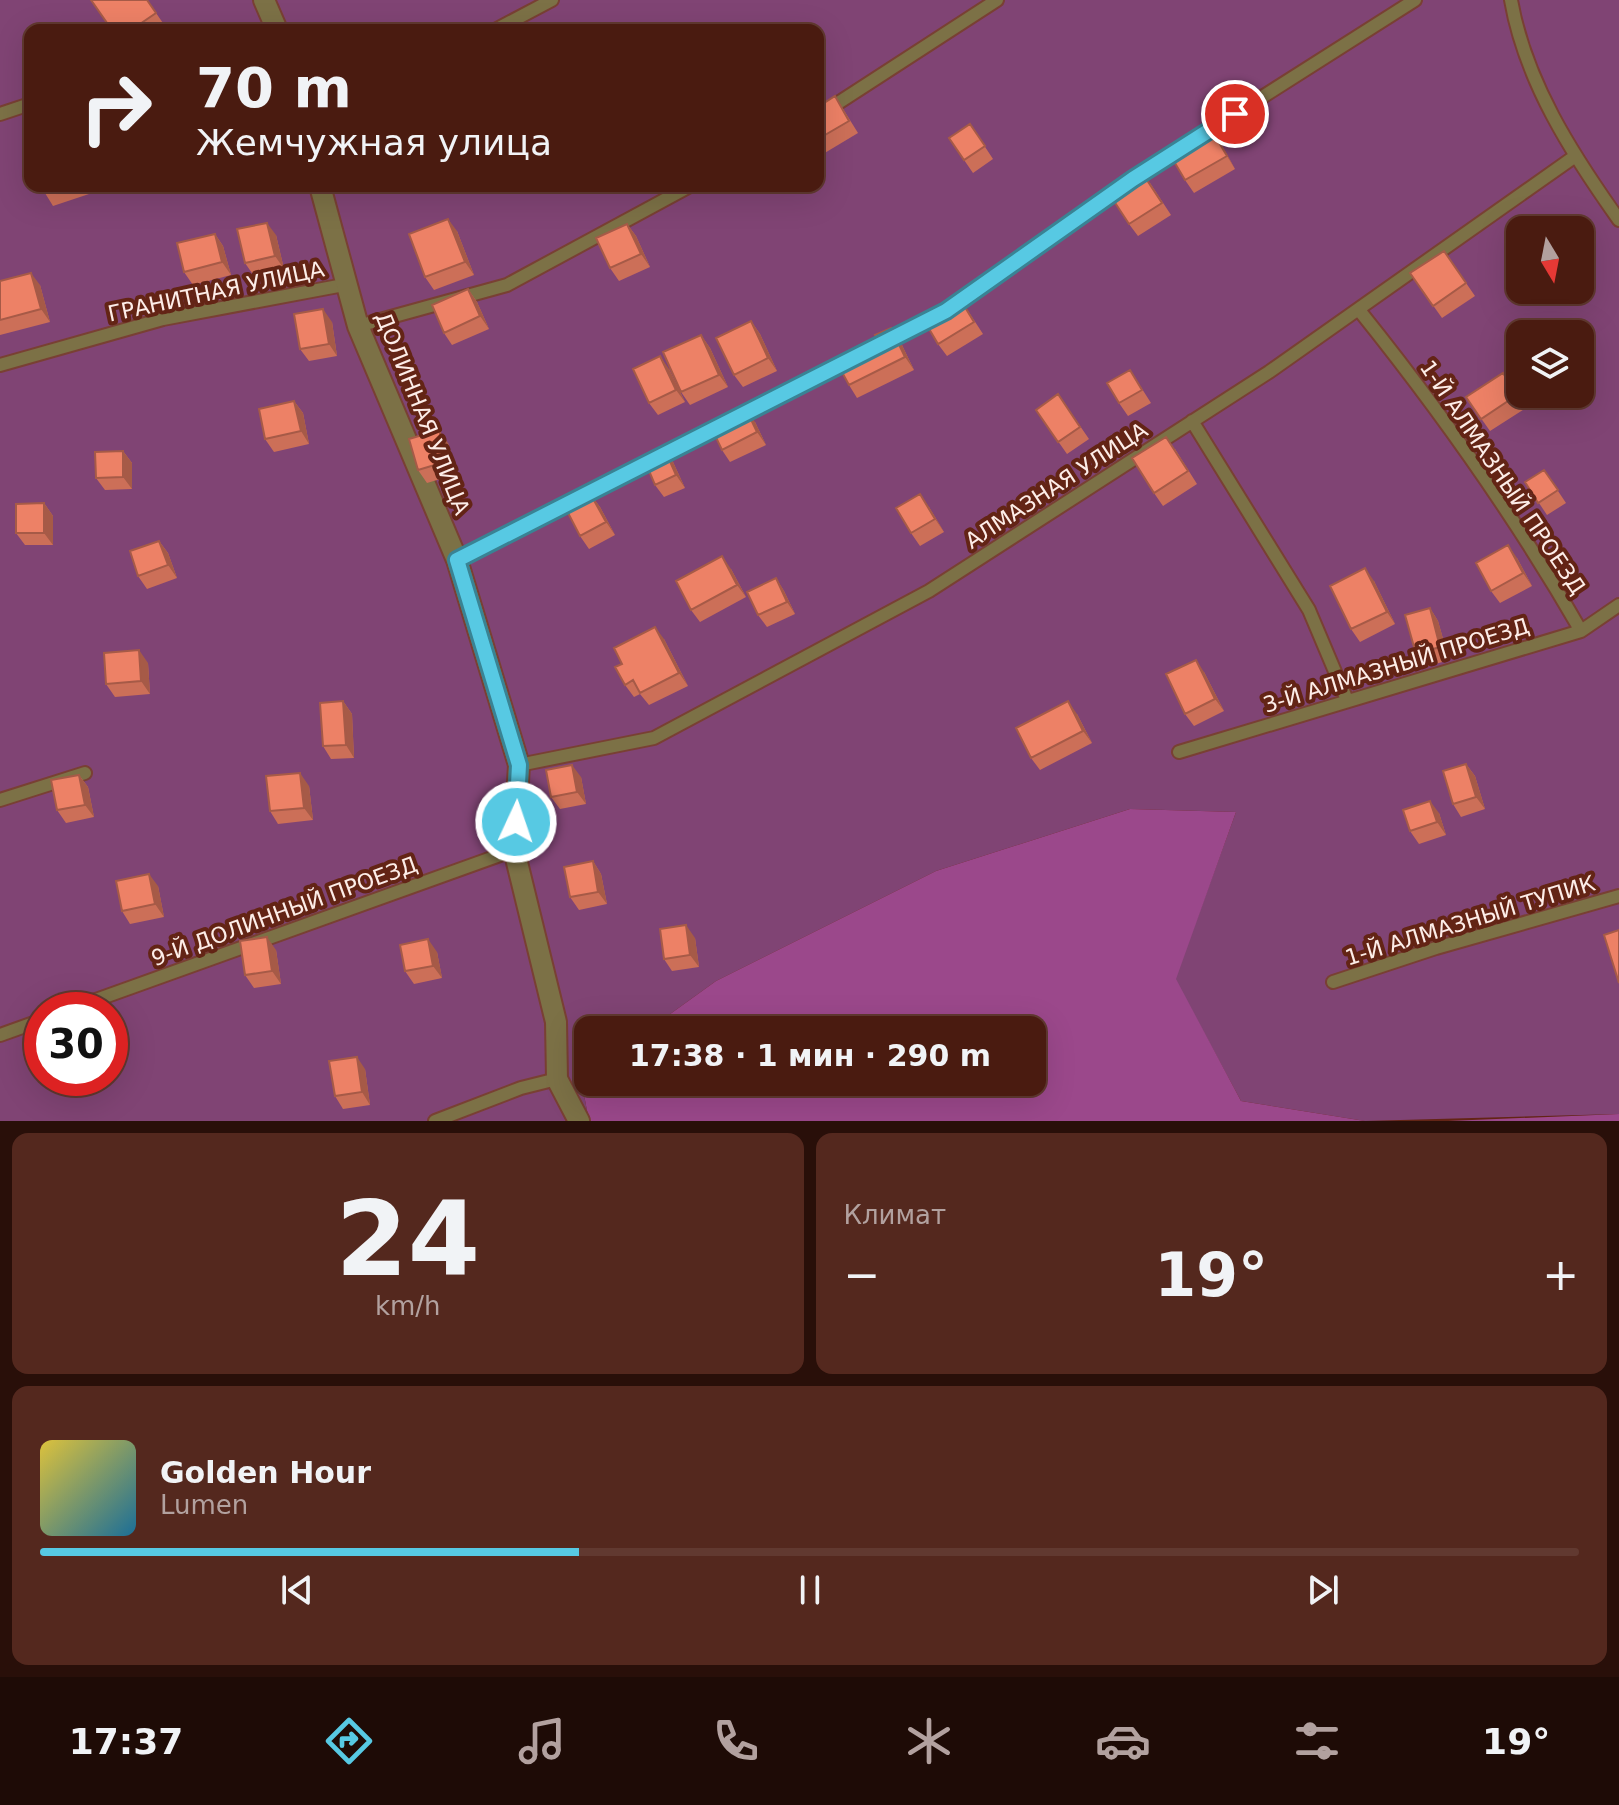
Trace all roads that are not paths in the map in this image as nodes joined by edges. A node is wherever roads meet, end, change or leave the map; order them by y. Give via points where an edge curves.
1 (264, 0) edge
2 (552, 0) edge
3 (997, 0) edge
4 (1415, 0) edge
5 (1511, 0) edge
6 (274, 24) edge
7 (506, 24) edge
8 (24, 106) edge
9 (824, 112) edge
10 (0, 114) edge
11 (1574, 157) junction
12 (322, 192) edge
13 (679, 192) edge
14 (1619, 220) edge
15 (349, 284) junction
16 (1359, 310) junction
17 (358, 326) junction
18 (875, 346) edge
19 (861, 353) edge
20 (0, 365) edge
21 (1192, 421) junction
22 (457, 560) junction
23 (1619, 605) edge
24 (1581, 631) junction
25 (1347, 700) junction
26 (1179, 752) dead end
27 (519, 765) junction
28 (85, 773) dead end
29 (0, 800) edge
30 (514, 850) junction
31 (1619, 896) edge
32 (1333, 982) dead end
33 (118, 992) edge
34 (24, 1026) edge
35 (0, 1035) edge
36 (557, 1079) junction
37 (435, 1121) edge
38 (579, 1121) edge

1 - 6 street
2 - 7 lane
3 - 9 lane
4 - 18 lane via 1133,179 946,311
5 - 11 lane via 1518,39
8 - 10 lane
11 - 14 lane
11 - 16 lane, АЛМАЗНАЯ УЛИЦА
12 - 15 street, ДОЛИННАЯ УЛИЦА
13 - 17 lane via 507,285
15 - 17 street, ДОЛИННАЯ УЛИЦА
15 - 20 lane, ГРАНИТНАЯ УЛИЦА via 163,319
16 - 21 lane, АЛМАЗНАЯ УЛИЦА
16 - 24 lane, 1-Й АЛМАЗНЫЙ ПРОЕЗД via 1437,406
17 - 22 street, ДОЛИННАЯ УЛИЦА
19 - 22 lane
21 - 25 lane via 1309,610
21 - 27 lane, АЛМАЗНАЯ УЛИЦА via 929,591 654,738
22 - 27 street, ДОЛИННАЯ УЛИЦА
23 - 24 lane, 3-Й АЛМАЗНЫЙ ПРОЕЗД
24 - 25 lane, 3-Й АЛМАЗНЫЙ ПРОЕЗД
25 - 26 lane, 3-Й АЛМАЗНЫЙ ПРОЕЗД
27 - 30 street, ДОЛИННАЯ УЛИЦА
28 - 29 lane
30 - 33 lane, 9-Й ДОЛИННЫЙ ПРОЕЗД
30 - 36 street, ДОЛИННАЯ УЛИЦА via 556,1022
31 - 32 lane, 1-Й АЛМАЗНЫЙ ТУПИК
34 - 35 lane
36 - 37 lane
36 - 38 street, ДОЛИННАЯ УЛИЦА

